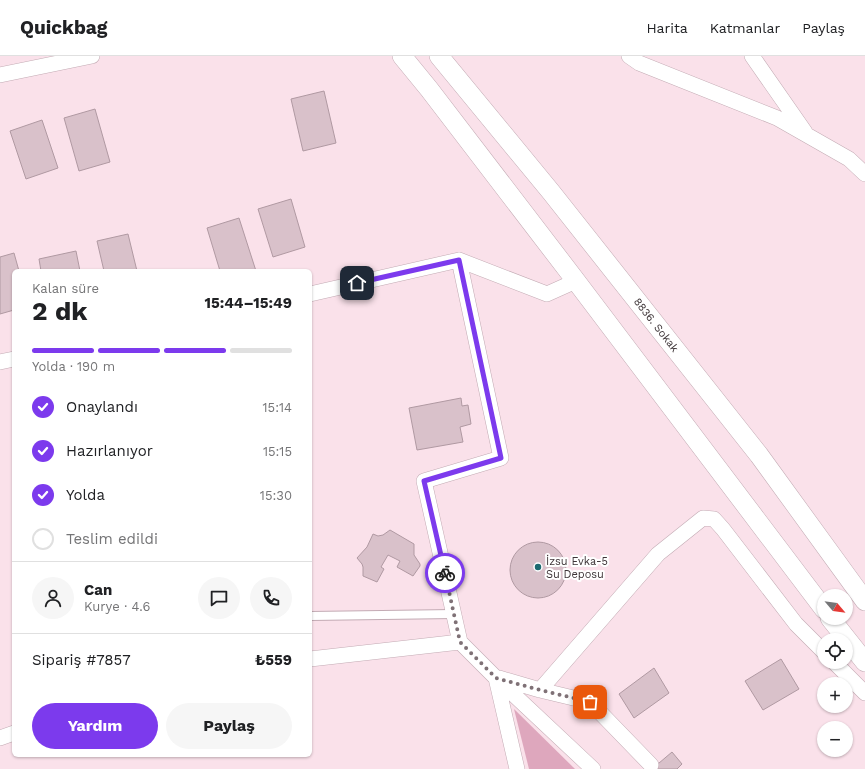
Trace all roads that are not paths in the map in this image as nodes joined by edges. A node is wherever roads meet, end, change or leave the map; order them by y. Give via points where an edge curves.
1 (92, 56) edge
2 (402, 56) edge
3 (439, 56) edge
4 (630, 56) edge
5 (752, 56) edge
6 (0, 75) edge
7 (808, 136) junction
8 (865, 174) edge
9 (459, 260) junction
10 (576, 281) junction
11 (312, 294) edge
12 (12, 359) edge
13 (0, 362) edge
14 (817, 600) edge
15 (865, 601) edge
16 (454, 614) junction
17 (312, 616) edge
18 (836, 625) edge
19 (460, 642) junction
20 (817, 645) edge
21 (312, 659) edge
22 (865, 662) edge
23 (841, 669) edge
24 (496, 678) junction
25 (540, 690) junction
26 (865, 693) edge
27 (651, 766) dead end
28 (517, 769) edge
29 (593, 769) edge

1 - 6 street
2 - 10 street
3 - 15 street, 8836. Sokak via 551,192 759,455
4 - 7 street via 639,63 777,118
5 - 7 street
7 - 8 street via 849,159
9 - 10 street via 547,294
9 - 11 street
9 - 16 street via 501,458 424,481
10 - 14 street
12 - 13 street
16 - 17 lane
16 - 19 street
18 - 22 street
19 - 21 street
19 - 24 street
20 - 25 street via 796,624 723,529 714,519 703,518 658,554
23 - 26 street
24 - 25 street
24 - 28 street
24 - 29 street
25 - 27 street via 590,702

